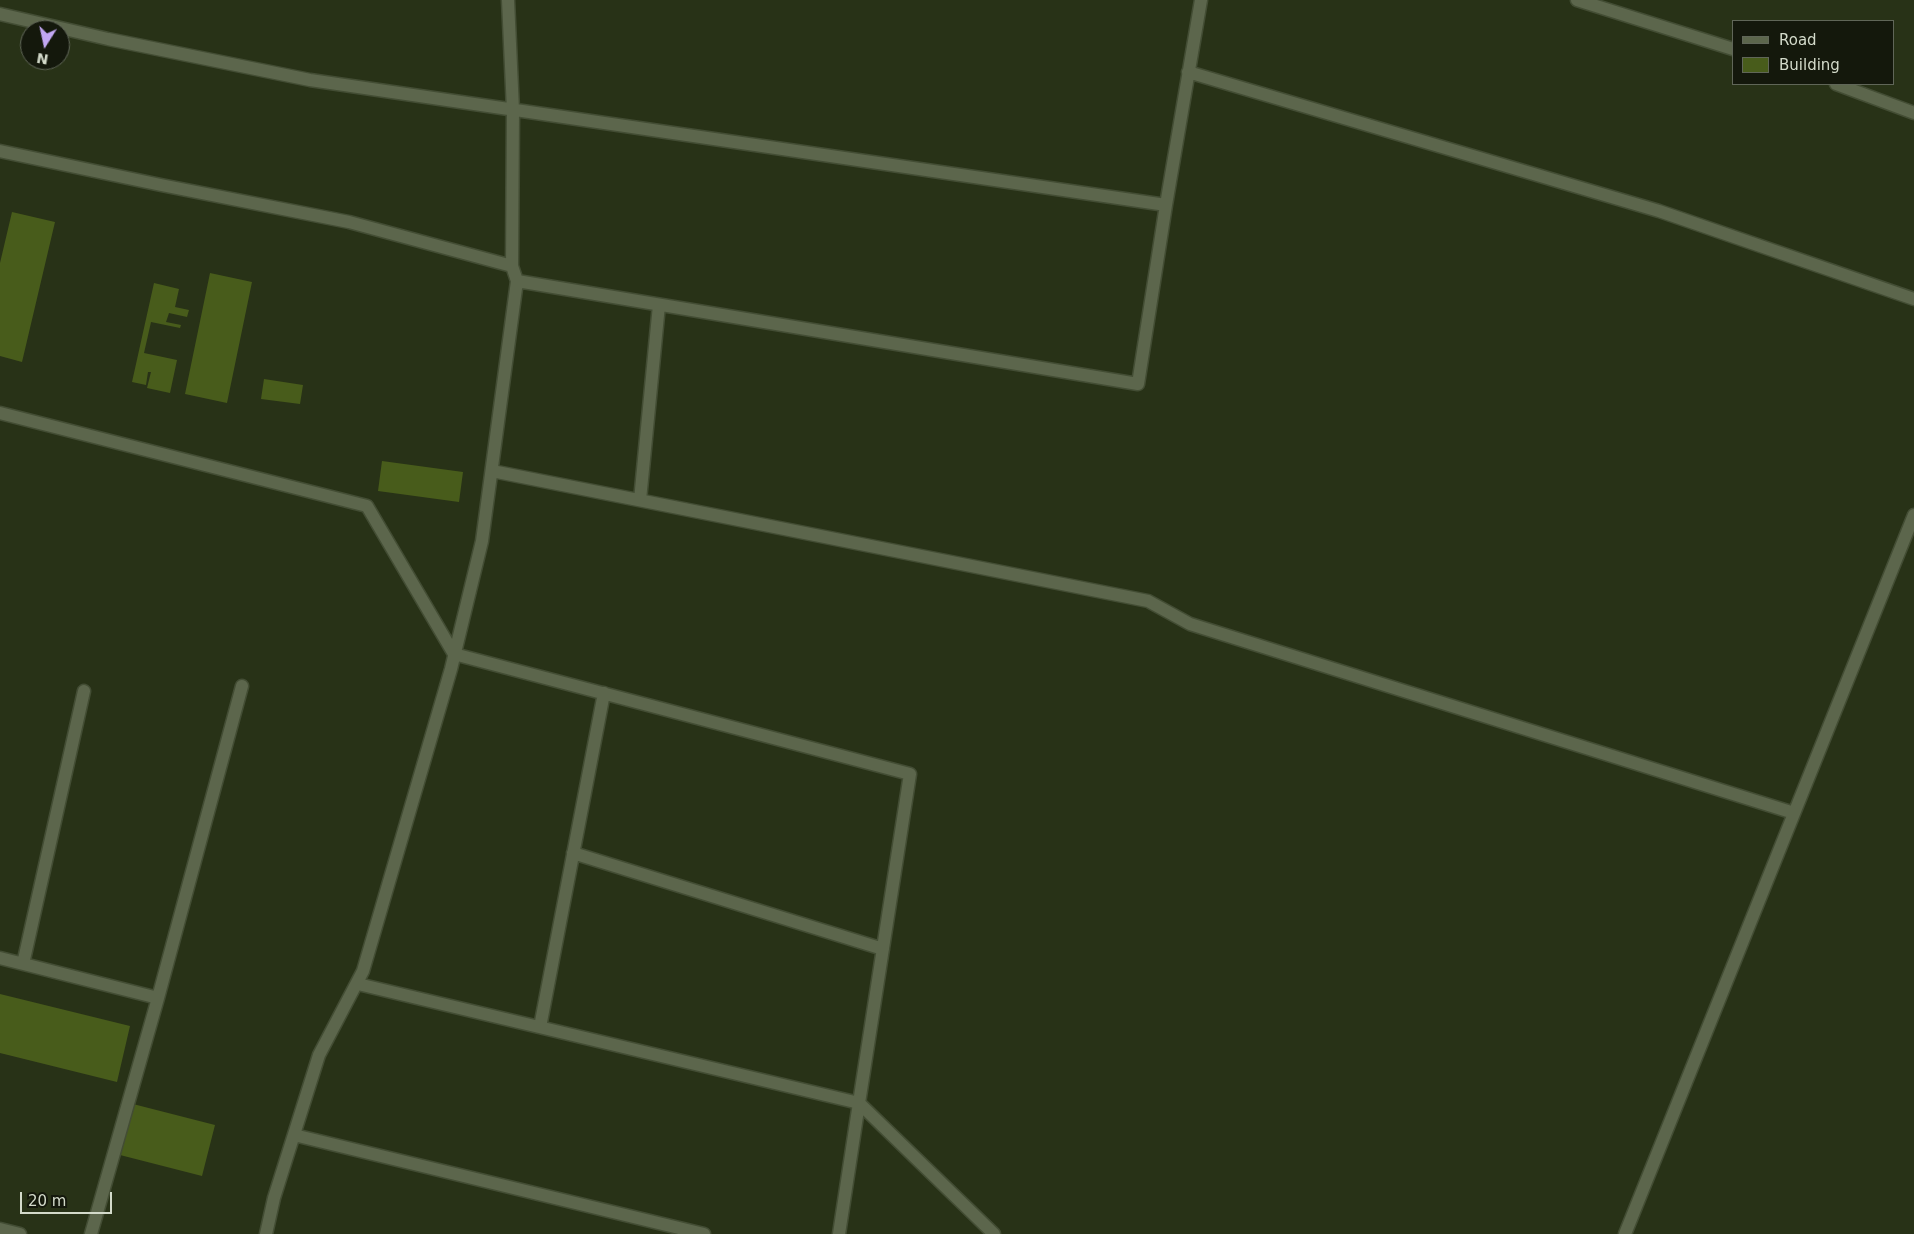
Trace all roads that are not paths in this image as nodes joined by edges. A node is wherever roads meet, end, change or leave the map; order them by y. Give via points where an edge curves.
1 (508, 0) edge
2 (1201, 0) edge
3 (1577, 0) edge
4 (0, 14) edge
5 (1732, 49) edge
6 (1188, 72) junction
7 (1839, 85) edge
8 (513, 110) junction
9 (1914, 113) edge
10 (0, 150) edge
11 (1166, 205) junction
12 (512, 266) junction
13 (517, 281) junction
14 (1914, 299) edge
15 (658, 305) junction
16 (0, 413) edge
17 (492, 471) junction
18 (640, 500) junction
19 (1914, 515) edge
20 (454, 654) junction
21 (242, 686) dead end
22 (84, 691) dead end
23 (604, 693) junction
24 (1794, 813) junction
25 (573, 853) junction
26 (883, 949) junction
27 (0, 958) edge
28 (24, 964) junction
29 (358, 984) junction
30 (158, 998) junction
31 (540, 1026) junction
32 (859, 1103) junction
33 (294, 1135) junction
34 (0, 1229) edge
35 (664, 1229) edge
36 (20, 1234) edge
37 (92, 1234) edge
38 (266, 1234) edge
39 (704, 1234) edge
40 (839, 1234) edge
41 (994, 1234) edge
42 (1625, 1234) edge

1 - 8 street
2 - 6 street
3 - 5 street
4 - 8 street via 108,40 310,80
6 - 11 street
6 - 14 street via 1659,211
7 - 9 street
8 - 11 street
8 - 12 street
10 - 12 street via 349,222
11 - 15 street via 1138,384
12 - 13 street
13 - 15 street
13 - 17 street
15 - 18 street
16 - 20 street via 367,506
17 - 18 street
17 - 20 street via 482,541
18 - 24 street via 1148,600 1190,624
19 - 24 street
20 - 23 street
20 - 29 street
21 - 30 street
22 - 28 street
23 - 25 street
23 - 26 street via 910,774
24 - 42 street
25 - 26 street
25 - 31 street
26 - 32 street
27 - 28 street
28 - 30 street
29 - 31 street
29 - 33 street via 320,1055
30 - 37 street
31 - 32 street
32 - 40 street
32 - 41 street
33 - 35 street
33 - 38 street
34 - 36 street
35 - 39 street

